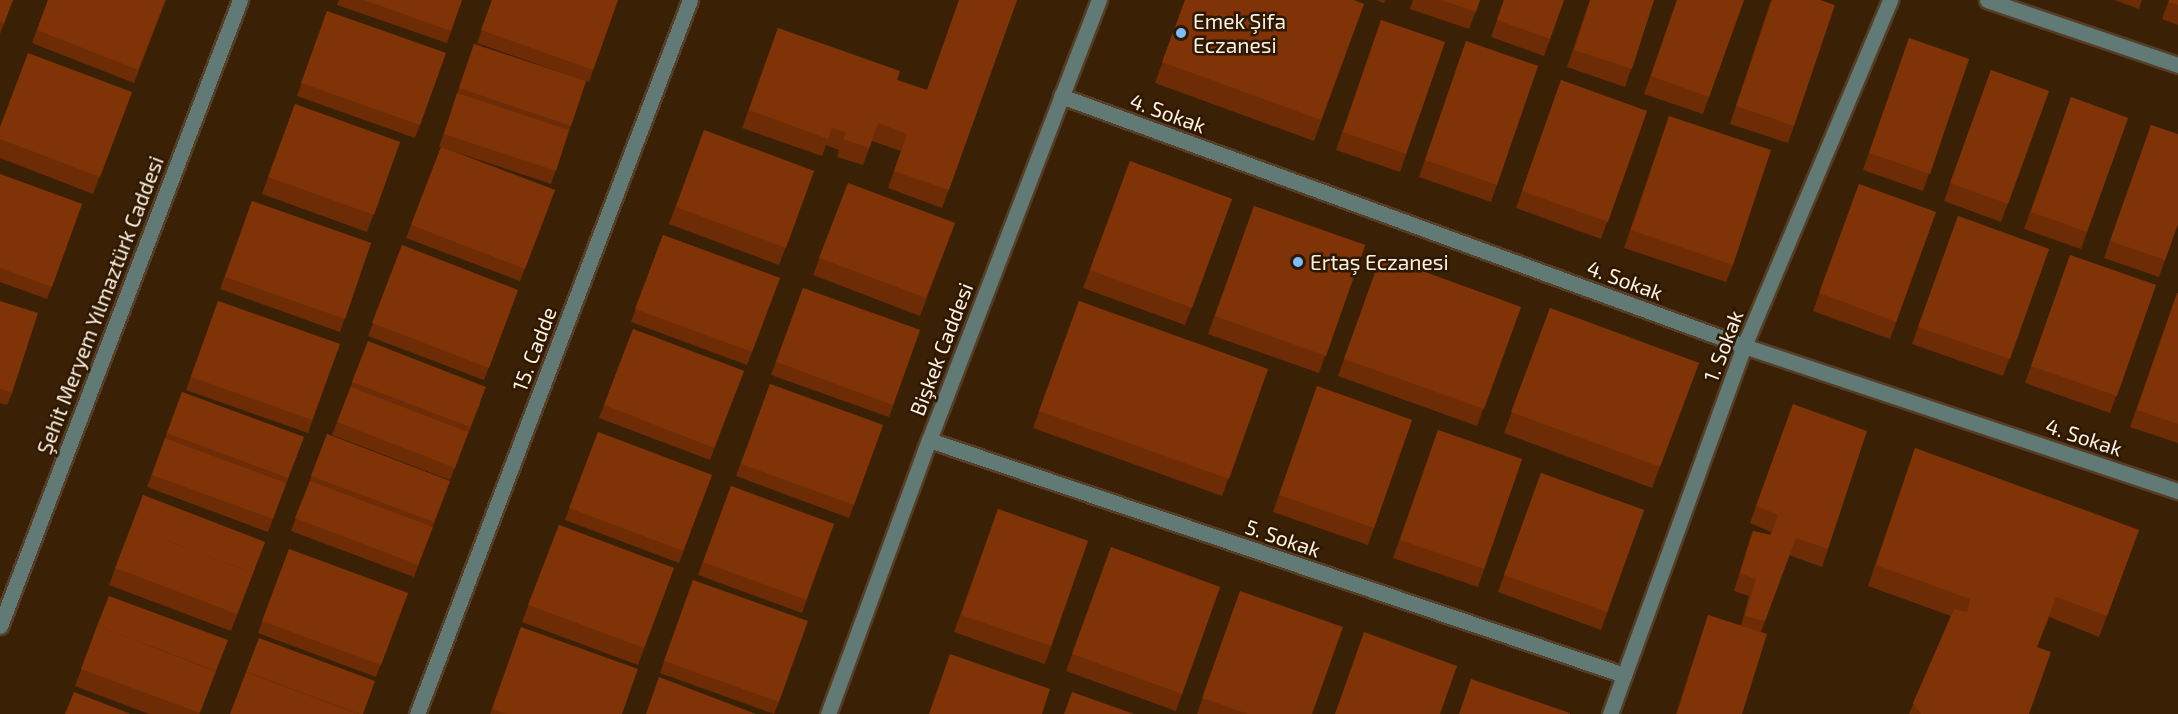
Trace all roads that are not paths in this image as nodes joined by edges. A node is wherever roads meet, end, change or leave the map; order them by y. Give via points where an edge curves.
1 (240, 0) edge
2 (690, 0) edge
3 (1099, 0) edge
4 (1890, 0) edge
5 (1987, 0) edge
6 (2178, 65) edge
7 (1061, 96) junction
8 (1744, 346) junction
9 (929, 440) junction
10 (2178, 491) edge
11 (0, 626) edge
12 (1624, 675) junction
13 (417, 714) edge
14 (828, 714) edge
15 (1610, 714) edge

1 - 11 street, Şehit Meryem Yılmaztürk Caddesi
2 - 13 street, 15. Cadde
3 - 7 street, Bişkek Caddesi
4 - 8 street, 1. Sokak
5 - 6 street
7 - 8 street, 4. Sokak
7 - 9 street, Bişkek Caddesi
8 - 10 street, 4. Sokak
8 - 12 street, 1. Sokak
9 - 12 street, 5. Sokak
9 - 14 street, Bişkek Caddesi
12 - 15 street, 1. Sokak

